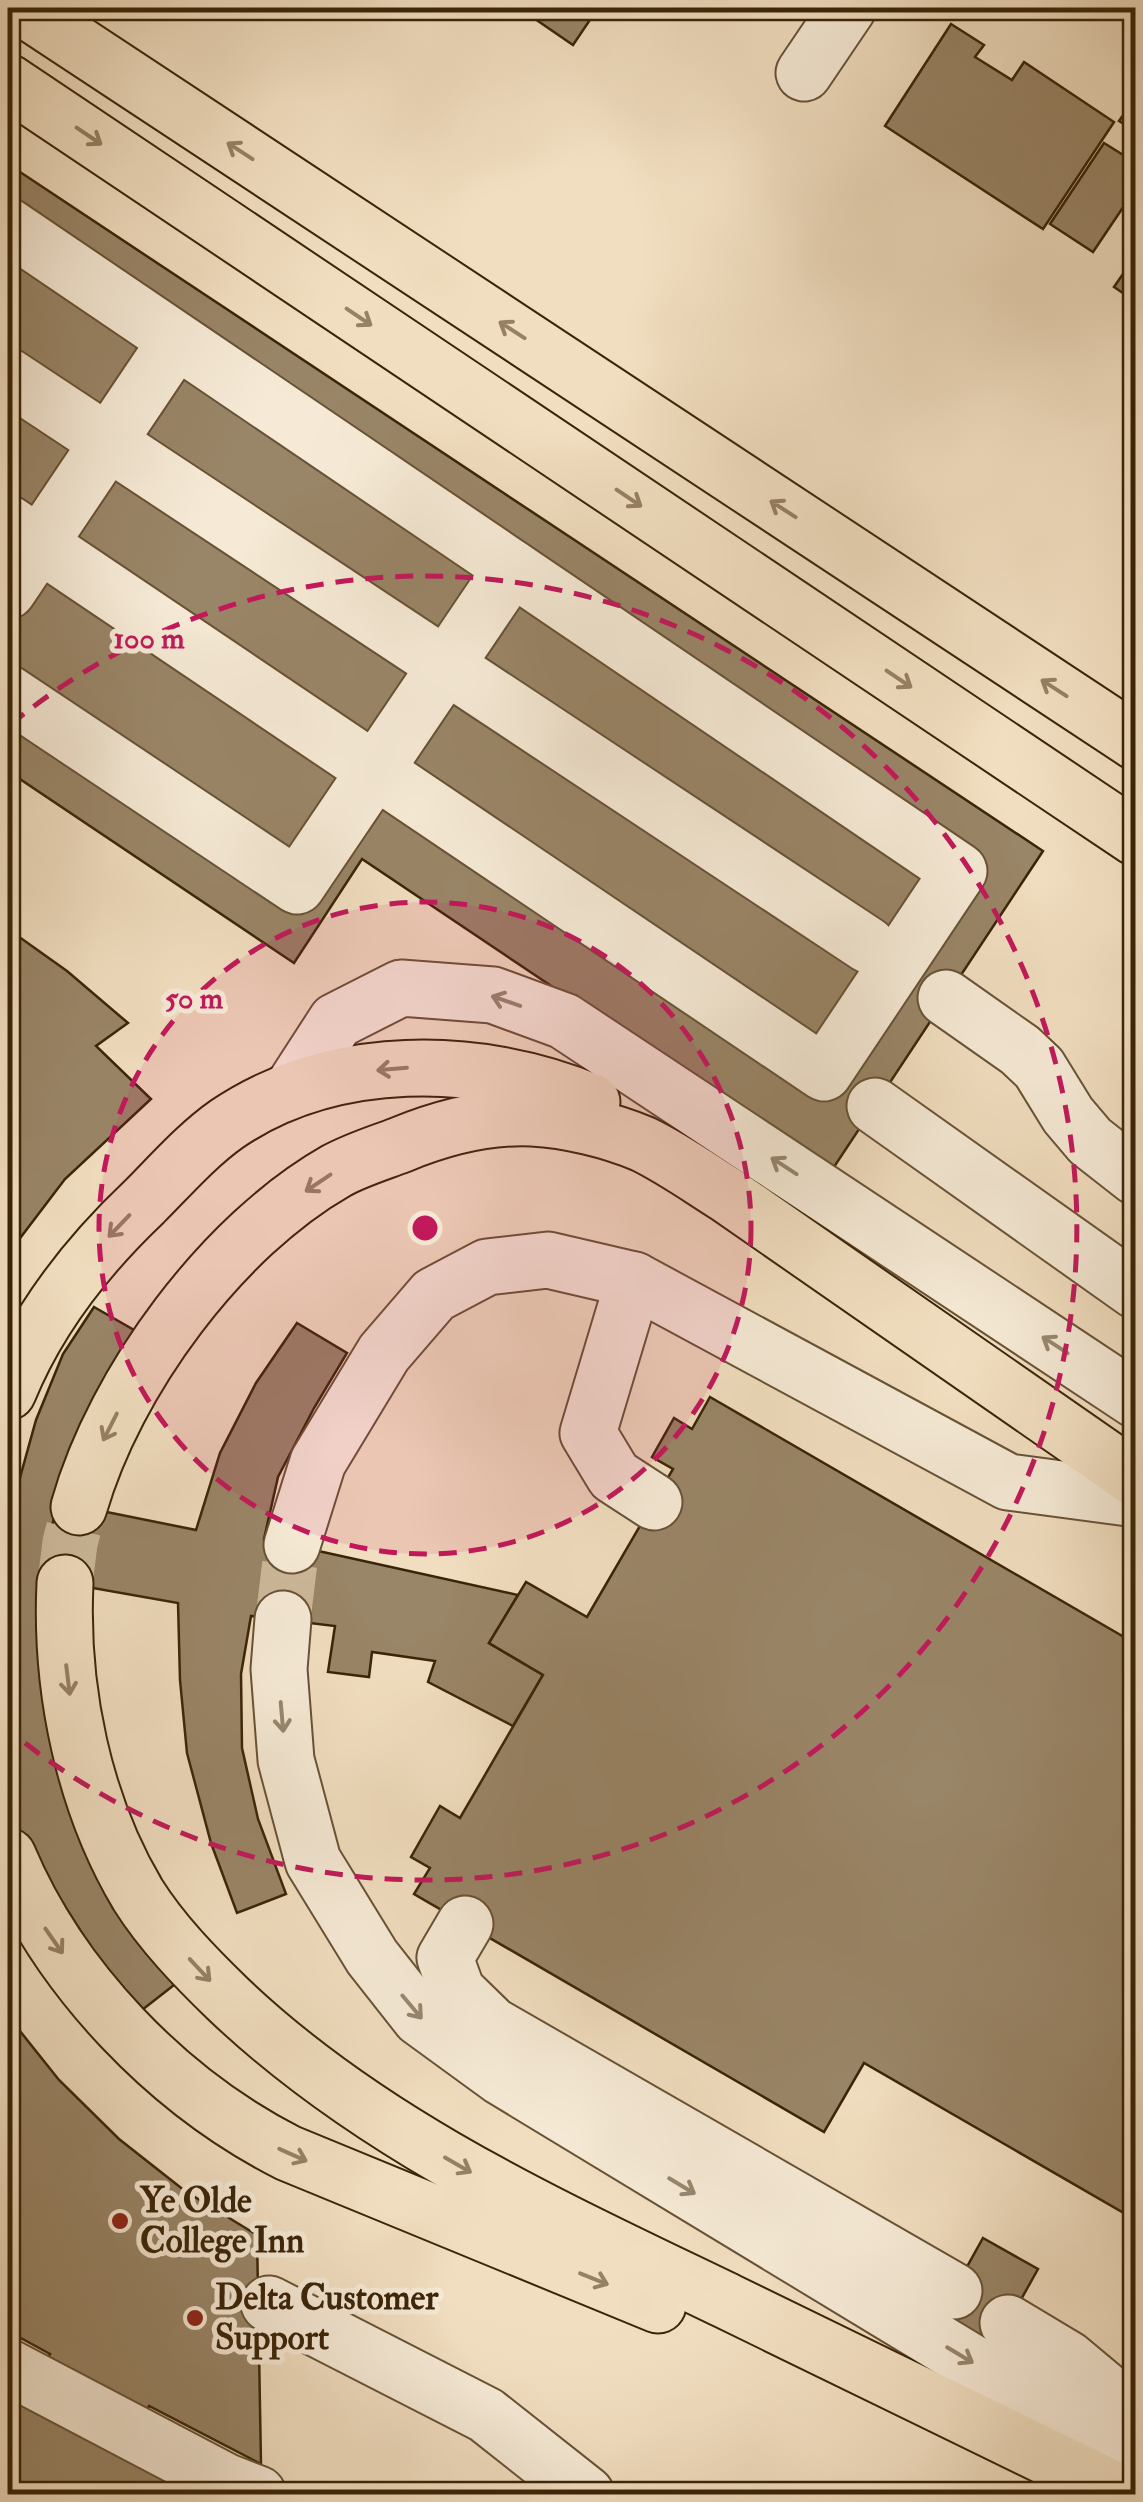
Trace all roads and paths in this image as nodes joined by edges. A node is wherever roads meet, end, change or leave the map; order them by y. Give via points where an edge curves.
1 (23, 8) edge
2 (848, 8) edge
3 (804, 73) dead end
4 (8, 82) edge
5 (8, 226) edge
6 (176, 340) junction
7 (8, 376) edge
8 (106, 442) junction
9 (23, 534) edge
10 (512, 568) junction
11 (8, 591) edge
12 (445, 666) junction
13 (8, 694) edge
14 (1136, 742) edge
15 (376, 772) junction
16 (1136, 838) edge
17 (868, 945) dead end
18 (946, 998) dead end
19 (292, 1089) junction
20 (875, 1106) dead end
21 (1136, 1178) edge
22 (791, 1240) junction
23 (634, 1280) junction
24 (1136, 1290) edge
25 (8, 1392) edge
26 (1136, 1400) edge
27 (1136, 1479) edge
28 (1136, 1499) edge
29 (654, 1502) dead end
30 (79, 1507) tunnel mouth
31 (292, 1544) tunnel mouth
32 (64, 1582) tunnel mouth
33 (283, 1620) tunnel mouth
34 (8, 1856) edge
35 (465, 1924) dead end
36 (954, 2291) dead end
37 (268, 2304) dead end
38 (1008, 2323) dead end
39 (8, 2367) edge
40 (1136, 2416) edge
41 (1136, 2462) edge
42 (258, 2494) edge
43 (586, 2494) edge
44 (1120, 2494) edge

14 -> 1 main road
2 - 3 street
4 -> 16 main road
5 - 6 street
6 - 8 street
6 - 10 street
7 - 8 street
8 - 9 street
8 - 12 street
9 - 11 street
9 - 15 street
10 - 12 street
10 - 15 street via 958,871 866,1011 824,1073
12 - 15 street
12 - 17 street
13 - 15 street via 297,886
18 - 21 street via 1039,1068 1090,1141
22 -> 19 main road via 666,1144 589,1100 547,1086 400,1066
19 -> 25 main road via 222,1127 114,1230 57,1299
26 -> 19 street via 564,1022 493,995 401,988 336,1021
20 - 24 street
22 - 27 main road
22 -> 30 main road via 673,1161 606,1132 532,1118 422,1136 325,1178 259,1226 210,1276 127,1394
23 - 28 street via 1008,1482
23 - 29 street via 588,1433 614,1476
23 - 31 street via 548,1260 487,1267 434,1295 384,1353 318,1462
32 -> 44 main road via 72,1716 104,1822 159,1924 247,2017 388,2124 524,2202
33 -> 41 street via 278,1668 286,1760 313,1862 372,1957 420,2018 501,2076
34 -> 44 main road via 51,1938 103,2007 171,2074 252,2134
35 - 36 street via 445,1958 458,1990 492,2025
37 - 43 street via 486,2415
38 - 40 street via 1068,2359
39 - 42 street

